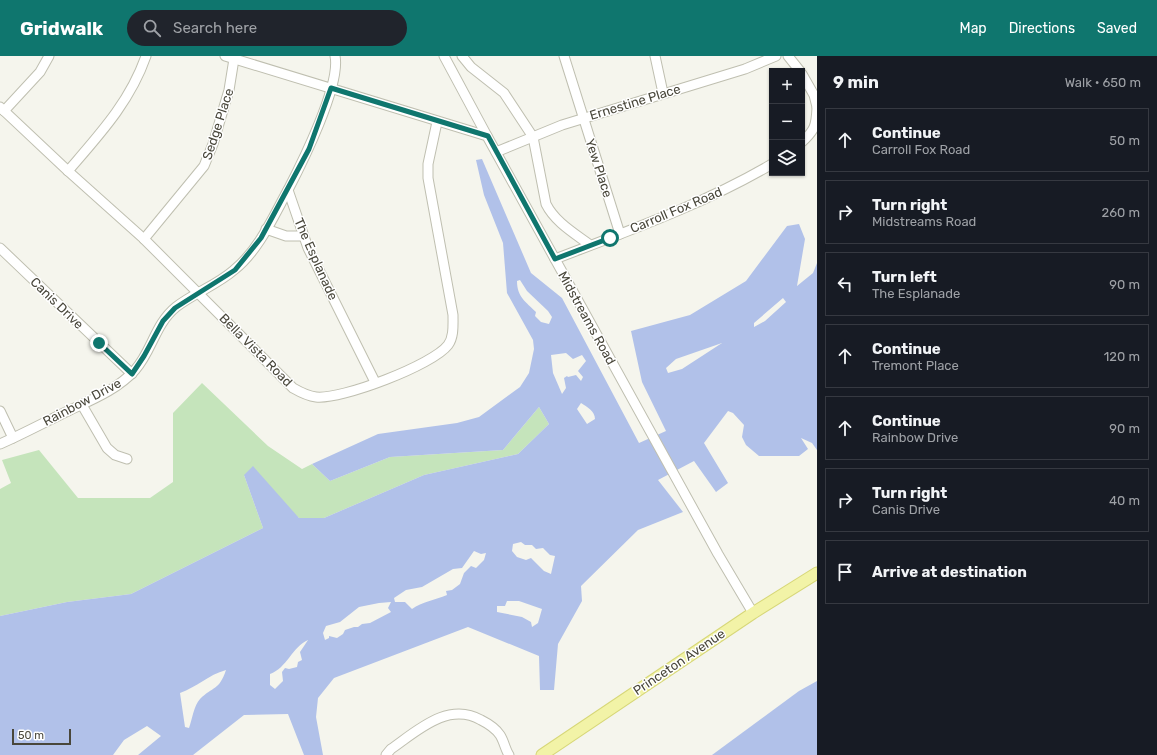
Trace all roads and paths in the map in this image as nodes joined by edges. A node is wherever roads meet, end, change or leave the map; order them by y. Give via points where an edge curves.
1 (49, 56) edge
2 (146, 56) edge
3 (335, 56) edge
4 (444, 56) edge
5 (462, 56) edge
6 (564, 56) edge
7 (655, 56) edge
8 (776, 56) edge
9 (788, 56) edge
10 (229, 57) edge
11 (798, 68) edge
12 (805, 79) edge
13 (331, 88) junction
14 (663, 93) junction
15 (817, 107) edge
16 (2, 109) edge
17 (583, 118) junction
18 (437, 122) junction
19 (488, 136) junction
20 (533, 136) junction
21 (804, 140) edge
22 (496, 152) junction
23 (769, 166) edge
24 (68, 171) junction
25 (288, 190) junction
26 (266, 229) junction
27 (620, 234) junction
28 (303, 236) junction
29 (144, 239) junction
30 (590, 246) junction
31 (0, 248) edge
32 (555, 259) junction
33 (198, 292) junction
34 (132, 374) junction
35 (376, 382) junction
36 (82, 405) junction
37 (0, 411) edge
38 (13, 438) junction
39 (0, 444) edge
40 (127, 459) dead end
41 (817, 572) edge
42 (753, 613) junction
43 (386, 755) edge
44 (509, 755) edge
45 (542, 755) edge

1 - 16 street via 40,72
2 - 24 street via 130,92 114,118
3 - 13 street
4 - 19 street, Midstreams Road
5 - 20 street via 471,67 504,93
6 - 17 street, Yew Place
7 - 14 street
8 - 14 street, Ernestine Place via 745,69
9 - 11 street
10 - 13 street
10 - 29 street, Sedge Place via 229,90 214,144 204,166
12 - 15 street via 814,95
13 - 18 street
13 - 25 street via 309,149
14 - 17 street, Ernestine Place
15 - 21 street via 816,126
16 - 24 street, Bella Vista Road
17 - 20 street, Ernestine Place
17 - 27 street, Yew Place
18 - 19 street
18 - 35 street, Bella Vista Road via 428,164 428,178 453,315 451,338 442,351 421,365
19 - 22 street, Midstreams Road
20 - 22 street, Ernestine Place
20 - 30 street via 546,204 550,212
22 - 32 street, Midstreams Road
23 - 27 street, Carroll Fox Road via 742,182
24 - 29 street, Bella Vista Road
25 - 26 street, Rainbow Drive
25 - 28 street, The Esplanade
26 - 28 street via 286,236
26 - 33 street, Rainbow Drive via 235,270
27 - 30 street, Carroll Fox Road
28 - 35 street, The Esplanade
29 - 33 street, Bella Vista Road
30 - 32 street, Carroll Fox Road
31 - 34 street, Canis Drive
32 - 42 street, Midstreams Road
33 - 34 street, Rainbow Drive via 175,308 163,321
33 - 35 street, Bella Vista Road via 293,388 303,394 316,397 333,396
34 - 36 street, Rainbow Drive
36 - 38 street, Rainbow Drive
36 - 40 street via 107,448 115,455
37 - 38 street
38 - 39 street, Rainbow Drive
41 - 42 main road, Princeton Avenue
42 - 45 main road, Princeton Avenue
43 - 44 street via 434,719 457,713 473,715 486,722 500,735

